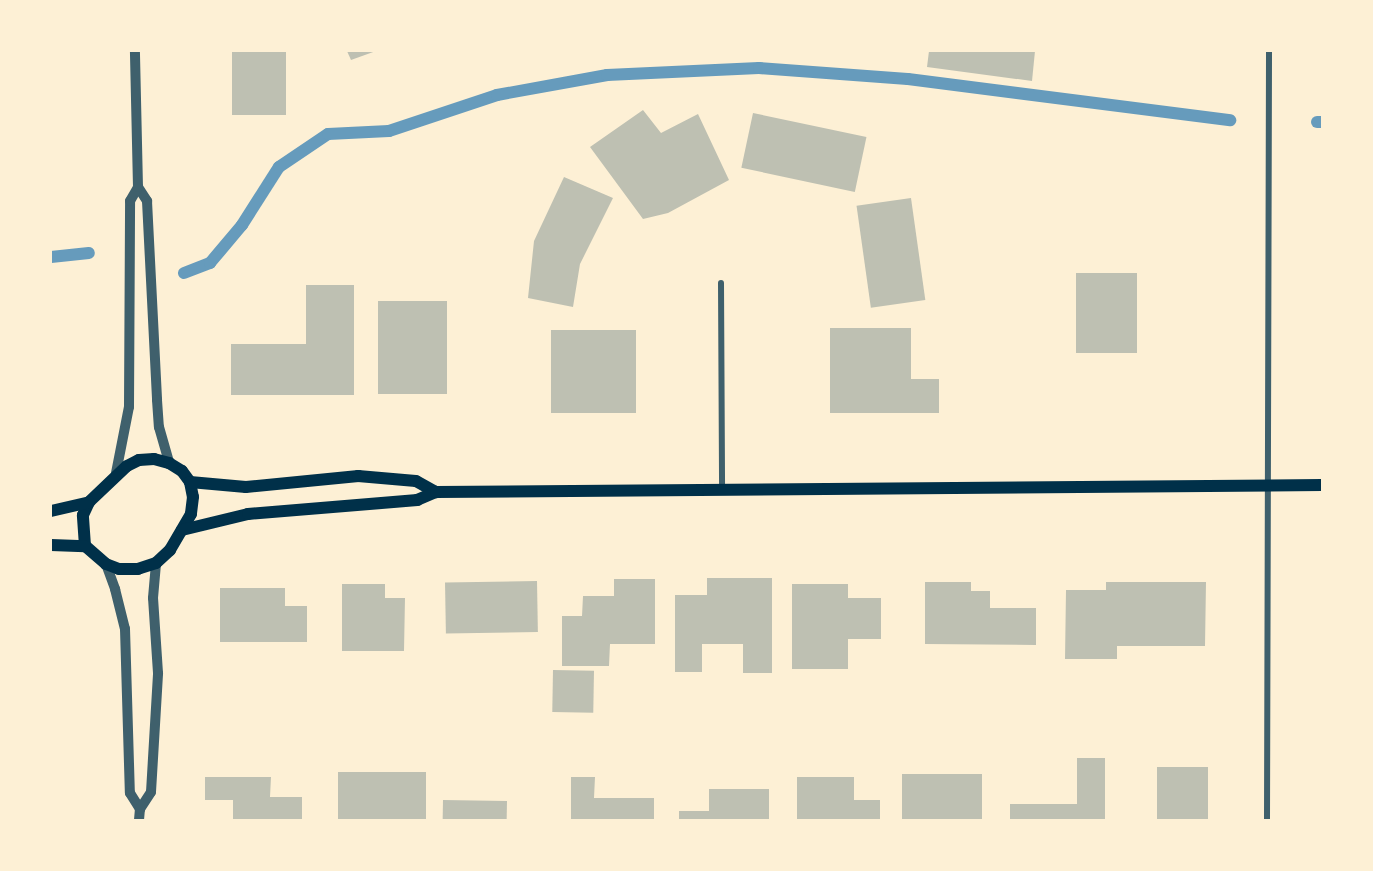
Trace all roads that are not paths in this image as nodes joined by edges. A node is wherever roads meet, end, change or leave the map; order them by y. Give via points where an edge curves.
1 (135, 51) edge
2 (1269, 51) edge
3 (138, 187) junction
4 (721, 283) dead end
5 (169, 463) junction
6 (116, 474) junction
7 (190, 482) junction
8 (1322, 484) edge
9 (1268, 485) junction
10 (722, 488) junction
11 (436, 492) junction
12 (89, 502) junction
13 (51, 511) edge
14 (182, 530) junction
15 (51, 545) edge
16 (85, 546) junction
17 (156, 563) junction
18 (106, 564) junction
19 (140, 815) edge
20 (1267, 820) edge

1 - 3 street
2 - 9 street
3 - 5 street via 147,201 159,428
3 - 6 street via 130,201 129,407
4 - 10 street
5 - 6 main road via 139,460
5 - 7 main road
6 - 12 main road
7 - 11 main road via 246,487 358,476 416,481
7 - 14 main road via 191,514
8 - 9 main road
9 - 10 main road
9 - 20 street
10 - 11 main road
11 - 14 main road via 417,500 248,514
12 - 13 main road
12 - 16 main road via 83,515
14 - 17 main road
15 - 16 main road
16 - 18 main road
17 - 18 main road via 138,569
17 - 19 street via 153,598 158,673 151,792
18 - 19 street via 125,629 130,793

